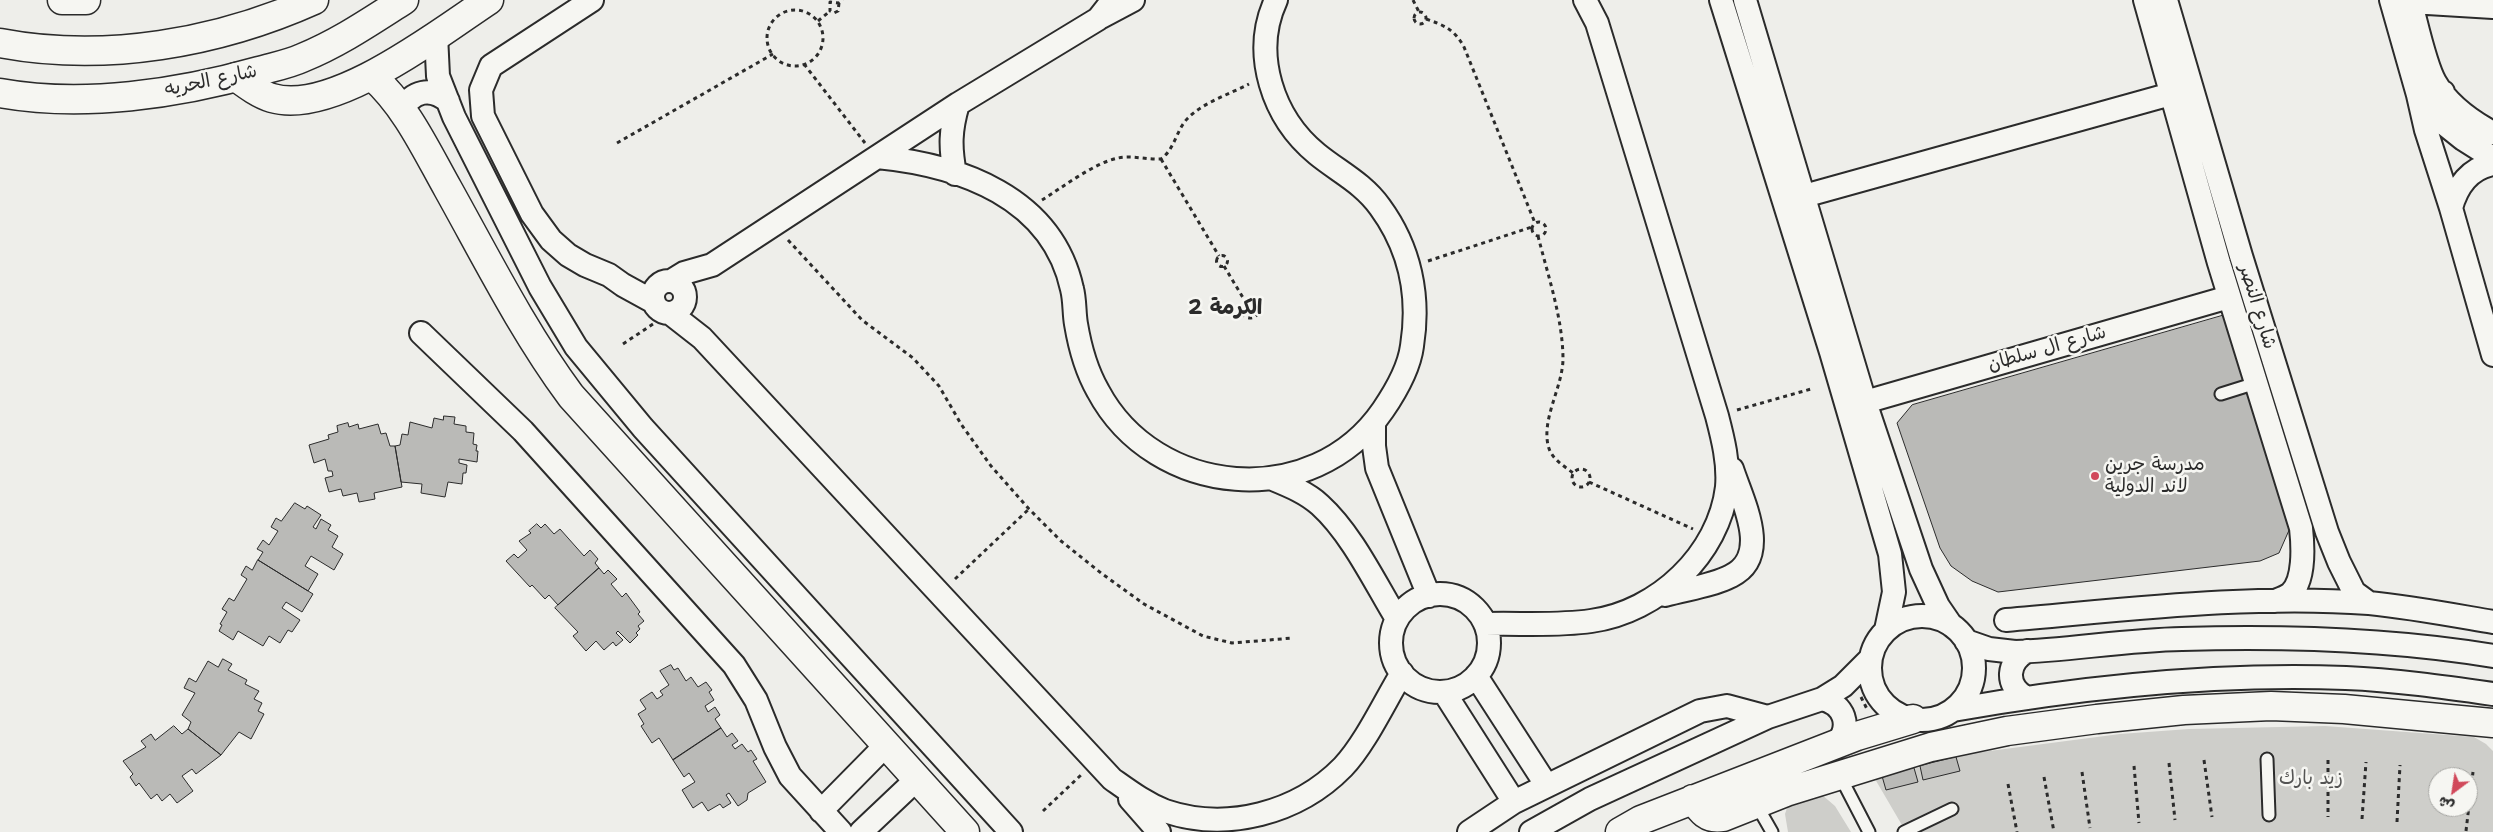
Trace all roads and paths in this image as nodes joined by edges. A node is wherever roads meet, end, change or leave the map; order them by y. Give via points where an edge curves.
1 (62, 0) edge
2 (86, 0) edge
3 (314, 0) edge
4 (404, 0) edge
5 (489, 0) edge
6 (592, 0) edge
7 (843, 0) edge
8 (1113, 0) edge
9 (1134, 0) edge
10 (1413, 0) edge
11 (1586, 0) edge
12 (1721, 0) edge
13 (1745, 0) edge
14 (2145, 0) edge
15 (2166, 0) edge
16 (2404, 1) edge
17 (1274, 2) edge
18 (839, 3) junction
19 (2493, 7) edge
20 (830, 11) junction
21 (1419, 12) junction
22 (1098, 19) junction
23 (1426, 19) junction
24 (818, 21) junction
25 (436, 35) junction
26 (0, 43) edge
27 (773, 54) junction
28 (2174, 63) junction
29 (804, 64) junction
30 (1268, 75) junction
31 (372, 76) junction
32 (236, 77) junction
33 (0, 92) edge
34 (2442, 92) junction
35 (2171, 94) junction
36 (2418, 95) junction
37 (448, 101) junction
38 (958, 104) junction
39 (402, 111) junction
40 (2493, 133) edge
41 (617, 143) dead end
42 (877, 158) junction
43 (2493, 158) edge
44 (1161, 159) junction
45 (2493, 164) edge
46 (956, 174) junction
47 (1804, 196) junction
48 (2451, 208) junction
49 (1026, 209) junction
50 (1535, 223) junction
51 (774, 225) junction
52 (1532, 228) junction
53 (1538, 236) junction
54 (1218, 256) junction
55 (2241, 256) junction
56 (2219, 263) junction
57 (1224, 266) junction
58 (1410, 266) junction
59 (671, 296) junction
60 (2229, 296) junction
61 (1245, 301) junction
62 (421, 333) dead end
63 (622, 344) dead end
64 (1840, 348) junction
65 (2493, 355) edge
66 (2256, 383) junction
67 (1811, 389) dead end
68 (2221, 394) dead end
69 (1864, 402) junction
70 (1717, 416) junction
71 (1374, 423) junction
72 (1726, 450) junction
73 (1573, 473) junction
74 (1274, 479) junction
75 (1589, 482) junction
76 (1029, 509) junction
77 (1751, 531) junction
78 (1711, 538) junction
79 (1731, 576) junction
80 (940, 594) junction
81 (1429, 596) junction
82 (1650, 600) junction
83 (2275, 602) junction
84 (2369, 603) junction
85 (2179, 606) junction
86 (1397, 619) junction
87 (2006, 620) dead end
88 (2491, 621) edge
89 (1485, 624) junction
90 (1886, 630) junction
91 (1958, 633) junction
92 (1293, 638) dead end
93 (2180, 639) junction
94 (2027, 651) junction
95 (2490, 656) edge
96 (1870, 659) junction
97 (1402, 673) junction
98 (1476, 676) junction
99 (2267, 677) junction
100 (1851, 679) junction
101 (1444, 692) junction
102 (2493, 694) edge
103 (2025, 698) junction
104 (1822, 699) junction
105 (2271, 706) junction
106 (1953, 710) junction
107 (1768, 717) junction
108 (1913, 719) junction
109 (2493, 723) edge
110 (1877, 729) junction
111 (1836, 743) junction
112 (886, 745) junction
113 (2267, 759) dead end
114 (2204, 760) dead end
115 (2328, 760) dead end
116 (1096, 761) junction
117 (2366, 762) dead end
118 (2169, 763) dead end
119 (2400, 765) dead end
120 (2134, 766) dead end
121 (2082, 772) dead end
122 (1839, 775) junction
123 (2044, 777) dead end
124 (917, 779) junction
125 (1112, 779) junction
126 (2008, 784) dead end
127 (1547, 786) junction
128 (1693, 799) junction
129 (1301, 800) junction
130 (1514, 802) junction
131 (1756, 804) junction
132 (1952, 809) dead end
133 (1043, 811) dead end
134 (2269, 815) dead end
135 (2212, 817) dead end
136 (2328, 817) dead end
137 (2468, 817) edge
138 (2362, 818) dead end
139 (2175, 820) dead end
140 (2397, 822) dead end
141 (2140, 823) dead end
142 (832, 825) edge
143 (1191, 825) edge
144 (1219, 826) edge
145 (2090, 828) dead end
146 (860, 832) edge
147 (965, 832) edge
148 (1011, 832) edge
149 (1159, 832) edge
150 (1255, 832) edge
151 (1469, 832) edge
152 (1531, 832) edge
153 (1620, 832) edge
154 (1772, 832) edge
155 (1869, 832) edge
156 (1904, 832) edge
157 (2017, 832) edge
158 (2054, 832) edge
159 (2466, 832) edge

1 - 2 street
3 - 26 street via 226,33 172,44 64,50
4 - 32 street, شارع الحريه via 352,34 301,59
5 - 25 street
6 - 59 street via 492,66 481,90 483,116 532,214 551,240 585,265 610,275 627,275
7 - 18 path
8 - 22 street
9 - 22 street
10 - 21 path
11 - 70 street
12 - 64 street
13 - 47 street
14 - 28 street, شارع النصر
15 - 28 street, شارع النصر
16 - 19 street
16 - 34 street via 2434,82
16 - 36 street
17 - 30 street via 1266,40
18 - 20 path via 838,11
18 - 20 path via 830,2
20 - 24 path
21 - 23 path via 1426,15
21 - 23 path via 1414,21 1421,24
22 - 38 street
23 - 50 path via 1451,29 1464,47
24 - 27 path via 802,11 783,12 770,26 768,36
24 - 29 path via 823,41 820,51
25 - 31 street
25 - 37 street via 438,76
27 - 29 path via 786,64
27 - 41 path
28 - 35 street, شارع النصر
28 - 55 street, شارع النصر
29 - 42 path
30 - 44 path via 1188,118 1169,154
30 - 58 street via 1277,105 1294,132 1317,154 1354,180 1379,205 1397,234
31 - 32 street via 336,92 297,99 272,98
31 - 39 street
32 - 33 street, شارع الحريه via 192,88 131,96 69,98
34 - 36 street
34 - 40 street via 2476,124
35 - 47 street
35 - 56 street, شارع النصر
36 - 43 street via 2438,119
36 - 48 street
37 - 39 street via 434,92 426,92 411,98
37 - 148 street via 540,287 596,375
38 - 42 street
38 - 46 street via 951,126 950,150
39 - 112 street via 531,339 571,396
42 - 46 street via 930,165
42 - 51 street
44 - 49 path via 1118,158 1102,164
44 - 54 path
45 - 48 street via 2463,181
46 - 49 street via 988,186
47 - 64 street
48 - 65 street
49 - 74 street via 1044,227 1062,256 1072,289 1086,370 1108,411 1141,444 1181,468 1227,480
50 - 52 path
50 - 53 path via 1546,226 1545,233
51 - 59 street via 712,266 684,273
51 - 76 path via 862,320 913,358 939,386 991,466
52 - 53 path
52 - 58 path
53 - 73 path via 1561,334 1563,361 1547,436 1555,459
54 - 57 path via 1216,262
54 - 57 path via 1227,258
55 - 56 street
55 - 84 street, شارع النصر via 2327,532 2354,592
56 - 60 street, شارع النصر
57 - 61 path
58 - 71 street via 1416,308 1412,350 1398,389
59 - 63 path
59 - 80 street via 702,338
60 - 66 street, شارع النصر
60 - 69 street, شارع ال سلطان
61 - 61 path via 1240,309 1242,314 1255,318 1260,309 1258,305
62 - 142 street via 523,431 734,665 756,700 782,763
64 - 69 street
64 - 90 street via 1890,554 1894,592
66 - 68 lane
66 - 83 street, شارع النصر via 2301,528 2304,550 2300,573 2291,594
67 - 70 path
69 - 91 street via 1921,569 1938,606
70 - 72 street
71 - 74 street via 1345,450 1311,468
71 - 81 street via 1377,468
72 - 77 street
72 - 78 street via 1727,487
73 - 75 path via 1577,470 1587,472
73 - 75 path via 1574,484 1585,486
74 - 86 street via 1312,499 1337,522
75 - 78 path
76 - 80 path
76 - 92 path via 1061,541 1101,573 1144,604 1203,636 1232,643
77 - 78 street
77 - 79 street via 1750,558
78 - 79 street
78 - 82 street via 1679,579
79 - 82 street
80 - 116 street
81 - 86 street via 1406,608
81 - 89 street via 1442,594 1462,600 1478,612
82 - 89 street via 1622,614 1592,621
83 - 84 street
83 - 85 street
84 - 88 street
85 - 87 street
85 - 93 street
86 - 97 street via 1391,647
88 - 95 street
89 - 98 street via 1489,642 1486,661
90 - 91 street via 1906,618 1918,616 1929,617
90 - 96 street
91 - 94 street via 2002,651
91 - 106 street via 1971,651 1974,673 1967,694
93 - 94 street
93 - 95 street via 2296,638
94 - 103 street via 2019,656 2011,670 2013,686
96 - 100 street
96 - 108 street via 1876,693 1892,710
97 - 101 street via 1420,688
97 - 129 street via 1344,766
98 - 101 street via 1456,690
98 - 127 street
99 - 102 street via 2347,678
99 - 103 street via 2164,682
99 - 105 street
100 - 104 street
100 - 110 path
101 - 130 street
103 - 106 street
104 - 107 street
104 - 111 street via 1835,704 1844,716 1845,731
105 - 109 street via 2344,709
105 - 122 street via 2184,710 2007,731 1931,747
106 - 108 street via 1934,719
107 - 127 street via 1728,706 1709,708
107 - 152 street via 1590,799
108 - 110 street
110 - 111 street
111 - 128 street
112 - 124 street
112 - 142 street
113 - 134 lane
114 - 135 path
115 - 136 path
116 - 125 street
116 - 133 path
117 - 138 path
118 - 139 path
119 - 140 path
120 - 141 path
121 - 145 path
122 - 131 street
122 - 155 lane
123 - 158 path
124 - 146 street
124 - 147 street
125 - 143 street via 1137,798
125 - 149 street
126 - 157 path
127 - 130 street
128 - 131 street via 1702,812 1714,818
128 - 153 street
129 - 144 street via 1275,812
129 - 150 street
130 - 151 street
131 - 154 lane
132 - 156 lane
137 - 159 path
143 - 144 street

